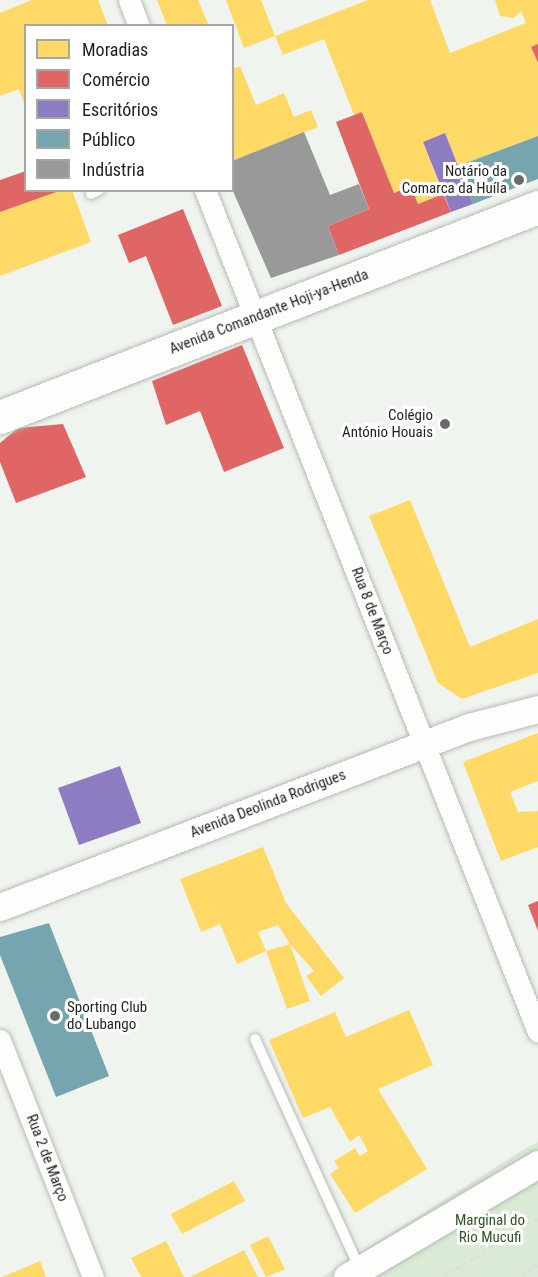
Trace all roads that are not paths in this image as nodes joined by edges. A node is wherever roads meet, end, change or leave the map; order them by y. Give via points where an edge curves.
1 (129, 0) edge
2 (138, 24) edge
3 (206, 192) edge
4 (538, 207) edge
5 (256, 317) junction
6 (0, 417) edge
7 (538, 709) edge
8 (424, 744) junction
9 (0, 907) edge
10 (538, 1032) edge
11 (255, 1039) dead end
12 (0, 1040) edge
13 (538, 1164) edge
14 (353, 1273) edge
15 (93, 1277) edge

1 - 2 street
3 - 5 street, Rua 8 de Março
4 - 5 main road, Avenida Comandante Hoji-ya-Henda
5 - 6 main road, Avenida Comandante Hoji-ya-Henda
5 - 8 street, Rua 8 de Março
7 - 8 street, Avenida Deolinda Rodrigues
8 - 9 street, Avenida Deolinda Rodrigues
8 - 10 street, Rua 8 de Março
11 - 14 lane
12 - 15 street, Rua 2 de Março
13 - 14 street

